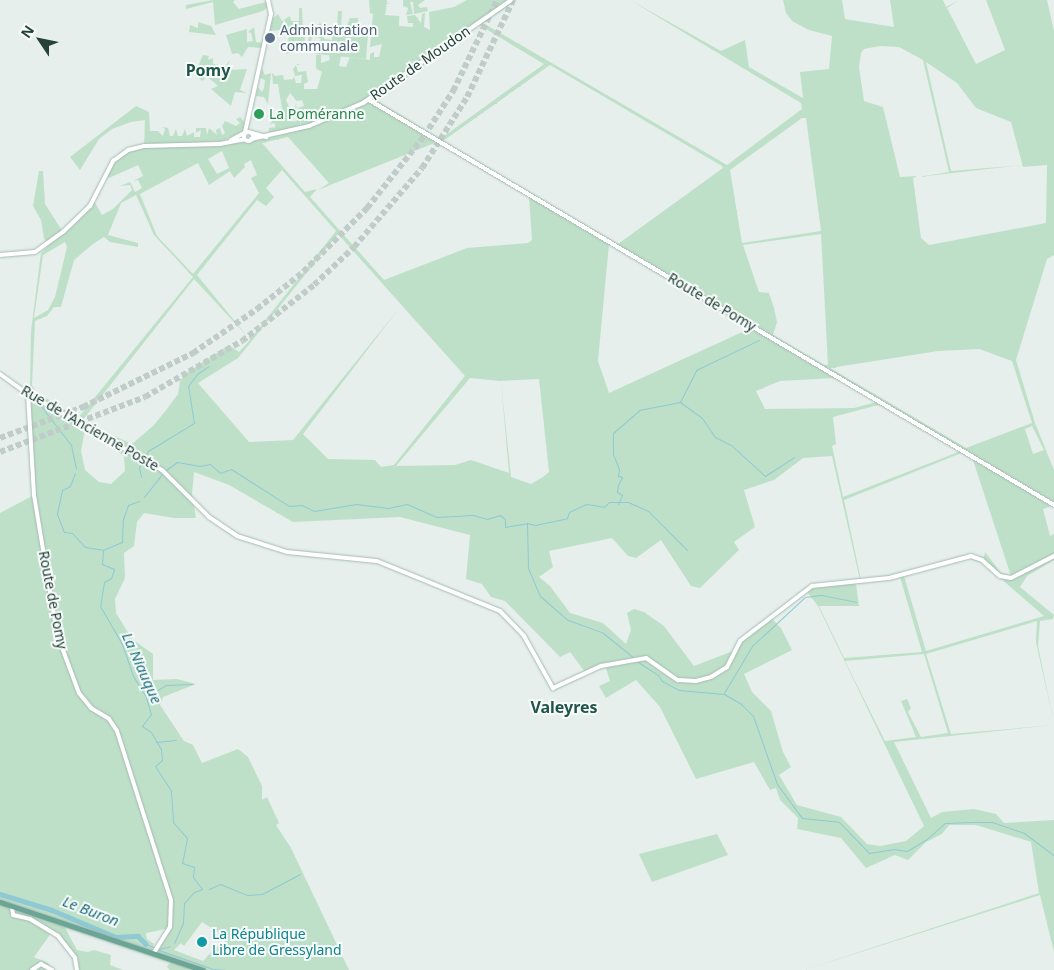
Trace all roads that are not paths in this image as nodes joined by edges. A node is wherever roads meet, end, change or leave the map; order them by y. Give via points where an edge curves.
1 (268, 0) edge
2 (511, 0) edge
3 (369, 100) junction
4 (249, 122) junction
5 (245, 132) junction
6 (252, 133) junction
7 (268, 137) junction
8 (245, 139) junction
9 (251, 139) junction
10 (220, 144) junction
11 (0, 255) edge
12 (0, 374) edge
13 (28, 394) junction
14 (1054, 505) edge
15 (1054, 556) edge
16 (0, 902) edge
17 (12, 906) junction
18 (155, 950) junction
19 (32, 970) edge
20 (52, 970) edge
21 (77, 970) edge
22 (203, 970) edge

1 - 4 street via 271,14
2 - 3 street, Route de Moudon
3 - 7 street, Route de Moudon via 322,122
3 - 14 street, Route de Pomy
4 - 5 street
4 - 6 street
5 - 6 street, Route de Moudon
5 - 8 street
5 - 10 street
6 - 7 street, Route de Moudon
6 - 9 street
7 - 9 street, Route de Moudon
8 - 9 street, Route de Moudon
8 - 10 street
10 - 11 street via 144,146 128,150 113,161 86,211 63,232 35,252
12 - 13 street, Rue de l'Ancienne Poste
13 - 15 street, Rue de l'Ancienne Poste via 162,470 209,518 237,536 287,552 376,561 500,612 524,636 553,688 601,666 648,658 678,680 696,681 711,677 727,668 740,641 773,618 804,590 820,585 895,577 969,556 982,560 1000,576 1012,578
13 - 18 street, Route de Pomy via 34,495 57,634 79,693 91,708 109,719 117,731 171,900 170,927
16 - 17 main road
17 - 18 main road
17 - 21 street via 13,915 30,919 58,936 74,958
18 - 22 main road
19 - 20 street via 41,964

